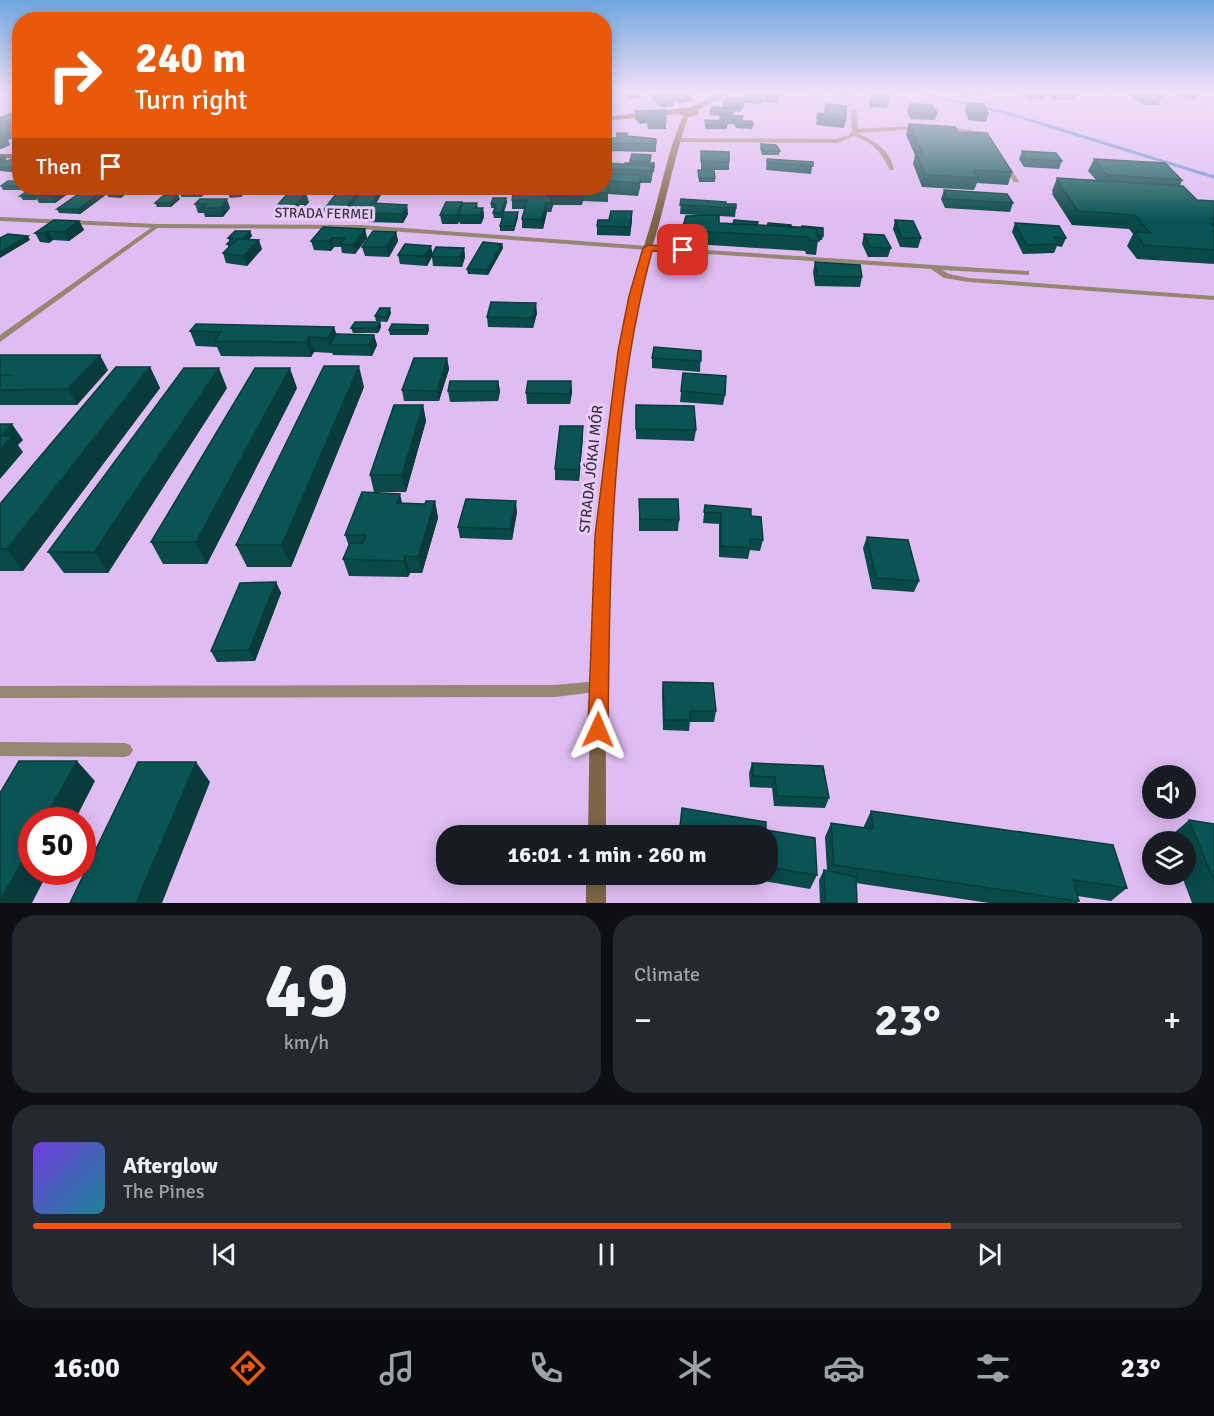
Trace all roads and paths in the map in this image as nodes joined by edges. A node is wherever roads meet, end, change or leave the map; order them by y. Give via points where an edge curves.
1 (680, 134) edge
2 (848, 134) edge
3 (858, 134) edge
4 (983, 134) edge
5 (677, 140) junction
6 (996, 152) edge
7 (1002, 162) edge
8 (892, 169) dead end
9 (1016, 181) dead end
10 (0, 219) edge
11 (157, 226) junction
12 (648, 248) junction
13 (932, 267) junction
14 (1026, 273) dead end
15 (1214, 298) edge
16 (0, 339) edge
17 (598, 687) junction
18 (0, 692) edge
19 (0, 749) edge
20 (125, 750) dead end
21 (597, 825) edge
22 (597, 885) edge
23 (596, 903) edge

1 - 5 main road, STRADA JÓKAI MÓR
2 - 5 lane via 827,142
3 - 8 lane via 884,151
4 - 6 lane
5 - 12 main road, STRADA JÓKAI MÓR
7 - 9 lane
10 - 11 street, STRADA FERMEI
11 - 12 street, STRADA FERMEI via 362,226
11 - 16 lane
12 - 13 lane
12 - 17 main road, STRADA JÓKAI MÓR via 624,351 608,476
13 - 14 lane
13 - 15 lane via 947,276 969,280
17 - 18 lane via 555,691
17 - 21 main road, STRADA JÓKAI MÓR
19 - 20 lane
22 - 23 main road

